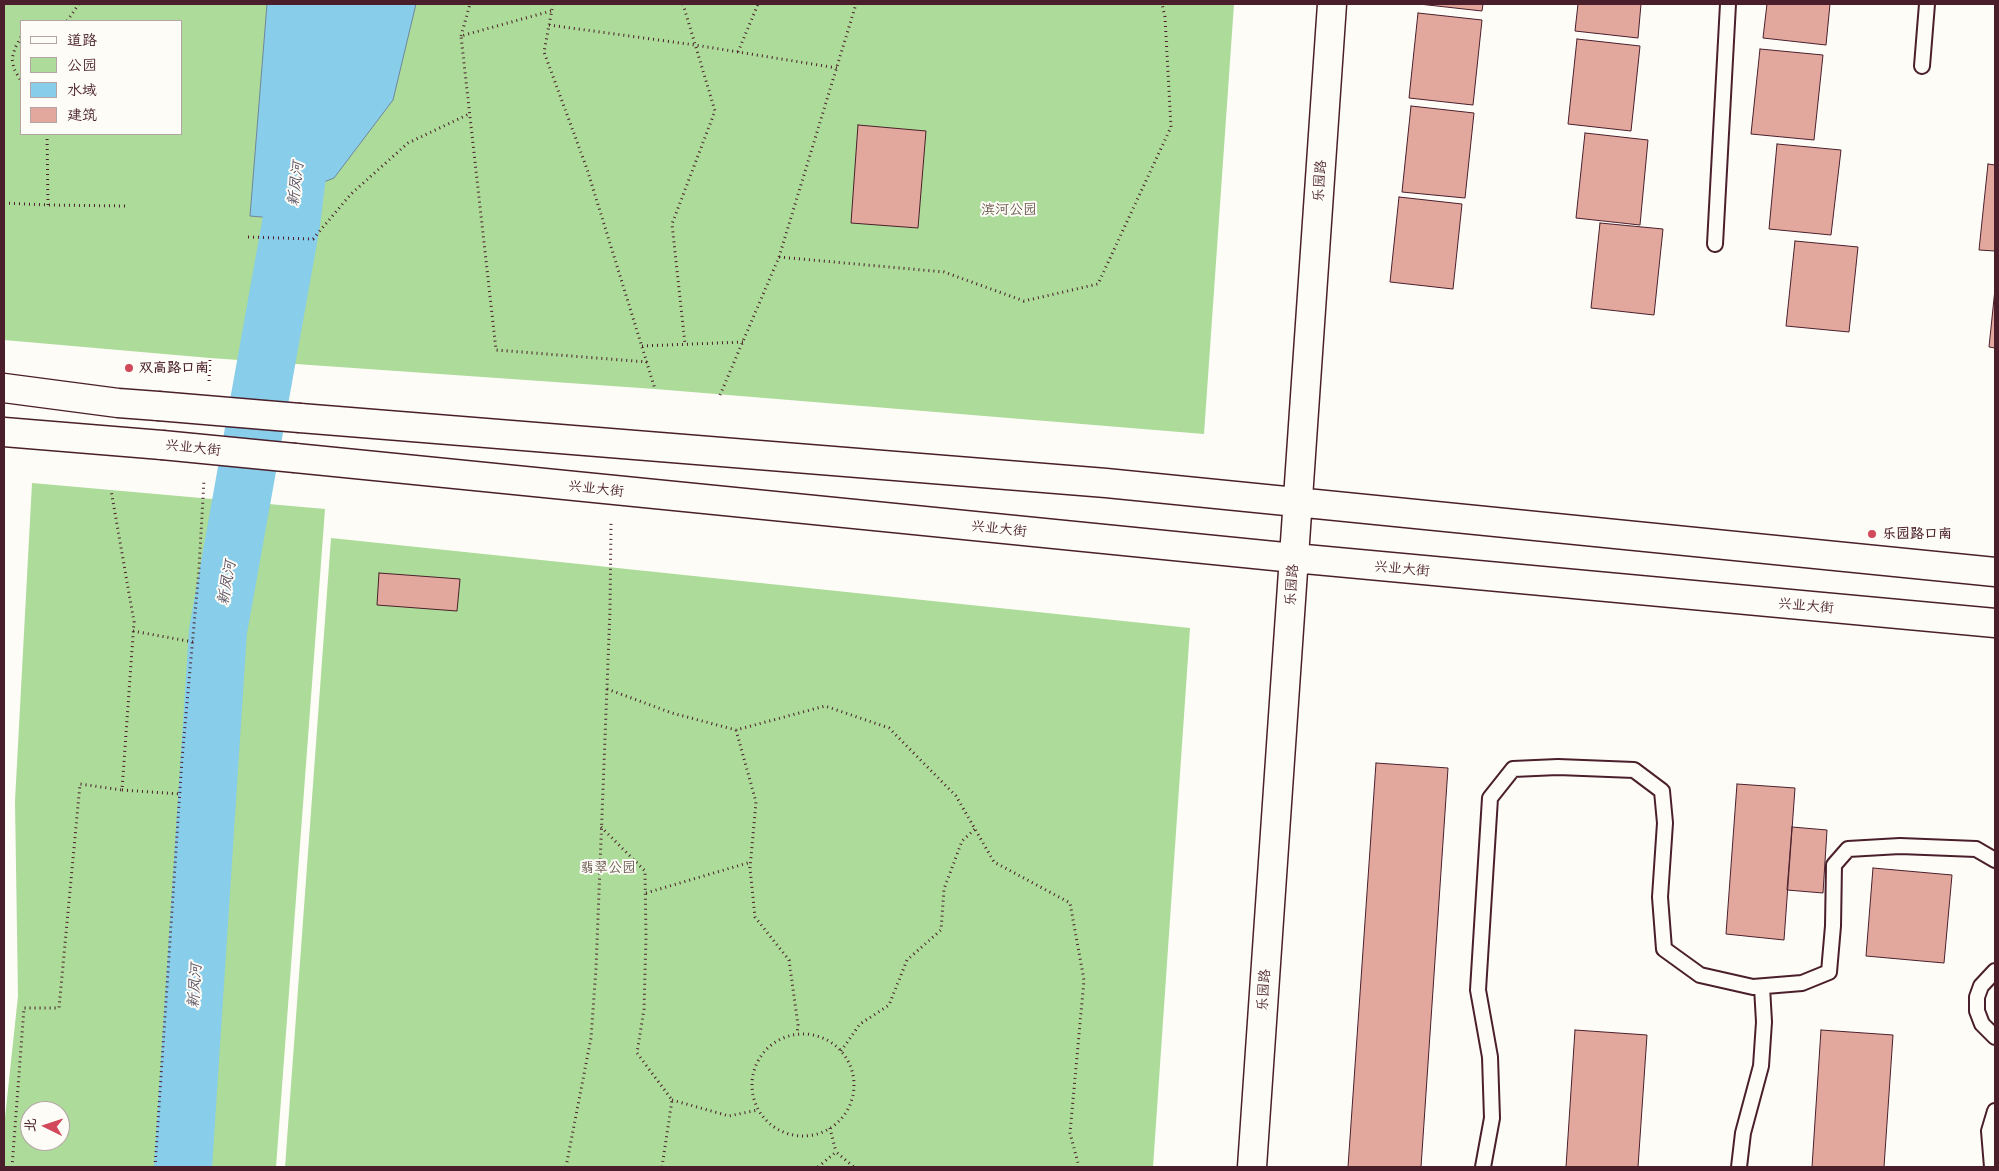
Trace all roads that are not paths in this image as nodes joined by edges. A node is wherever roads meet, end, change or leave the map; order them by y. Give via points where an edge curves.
1 (1332, 4) edge
2 (1728, 4) edge
3 (1927, 4) edge
4 (1922, 66) dead end
5 (1715, 244) dead end
6 (4, 388) edge
7 (4, 432) edge
8 (1298, 502) junction
9 (1294, 558) junction
10 (1995, 572) edge
11 (1995, 623) edge
12 (1995, 860) edge
13 (1995, 971) edge
14 (1762, 987) junction
15 (1995, 1038) edge
16 (1995, 1111) edge
17 (1252, 1167) edge
18 (1484, 1167) edge
19 (1739, 1167) edge
20 (1992, 1167) edge

1 - 8 main road, 乐园路
2 - 5 lane
3 - 4 lane
6 - 8 main road, bridge via 118,403 1106,483
7 - 9 main road, 兴业大街, bridge
8 - 9 main road, 乐园路
8 - 10 main road
9 - 11 main road, 兴业大街
9 - 17 main road, 乐园路
12 - 14 lane via 1976,849 1900,846 1848,849 1834,866 1829,972 1802,983
13 - 15 lane via 1981,986 1977,997 1977,1011 1982,1024
14 - 18 lane via 1700,975 1664,949 1660,897 1665,823 1662,791 1634,770 1513,769 1490,798 1478,990 1490,1057 1492,1101
14 - 19 lane via 1764,1022 1760,1066 1742,1133
16 - 20 lane via 1989,1132

